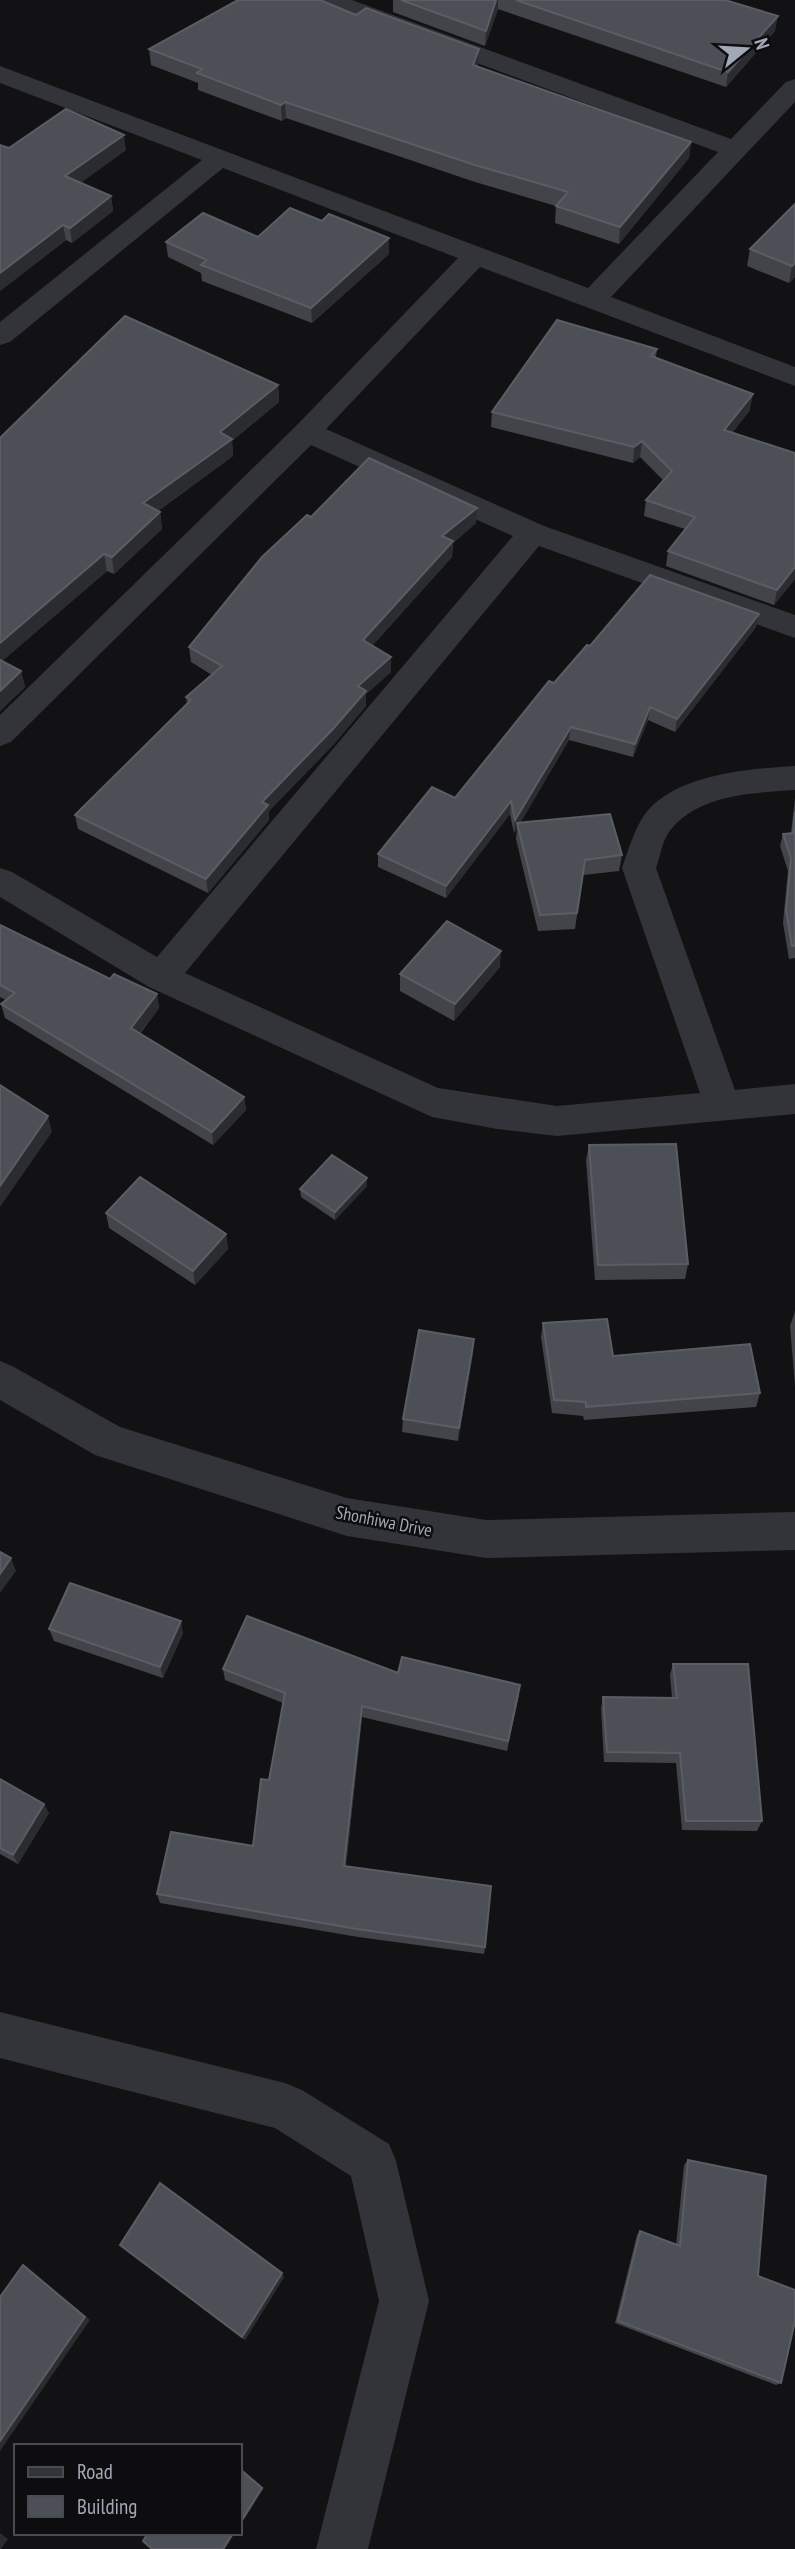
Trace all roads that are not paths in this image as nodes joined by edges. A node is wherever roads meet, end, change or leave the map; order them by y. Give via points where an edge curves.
1 (329, 0) edge
2 (0, 74) edge
3 (795, 88) edge
4 (736, 150) junction
5 (220, 158) junction
6 (476, 256) junction
7 (593, 300) junction
8 (0, 336) edge
9 (795, 377) edge
10 (307, 432) junction
11 (533, 533) junction
12 (795, 627) edge
13 (0, 734) edge
14 (795, 778) edge
15 (0, 881) edge
16 (162, 976) junction
17 (795, 1099) edge
18 (723, 1107) junction
19 (0, 1379) edge
20 (795, 1531) edge
21 (0, 2035) edge
22 (342, 2549) edge

1 - 4 street
2 - 5 street
3 - 4 street
4 - 7 street
5 - 6 street
5 - 8 street
6 - 7 street
6 - 10 street
7 - 9 street
10 - 11 street
10 - 13 street
11 - 12 street
11 - 16 street
14 - 18 street via 732,783 698,792 657,823 639,868
15 - 16 street
16 - 18 street via 432,1102 556,1121
17 - 18 street
19 - 20 street, Shonhiwa Drive via 109,1442 347,1517 486,1539
21 - 22 street via 285,2107 372,2161 404,2301

